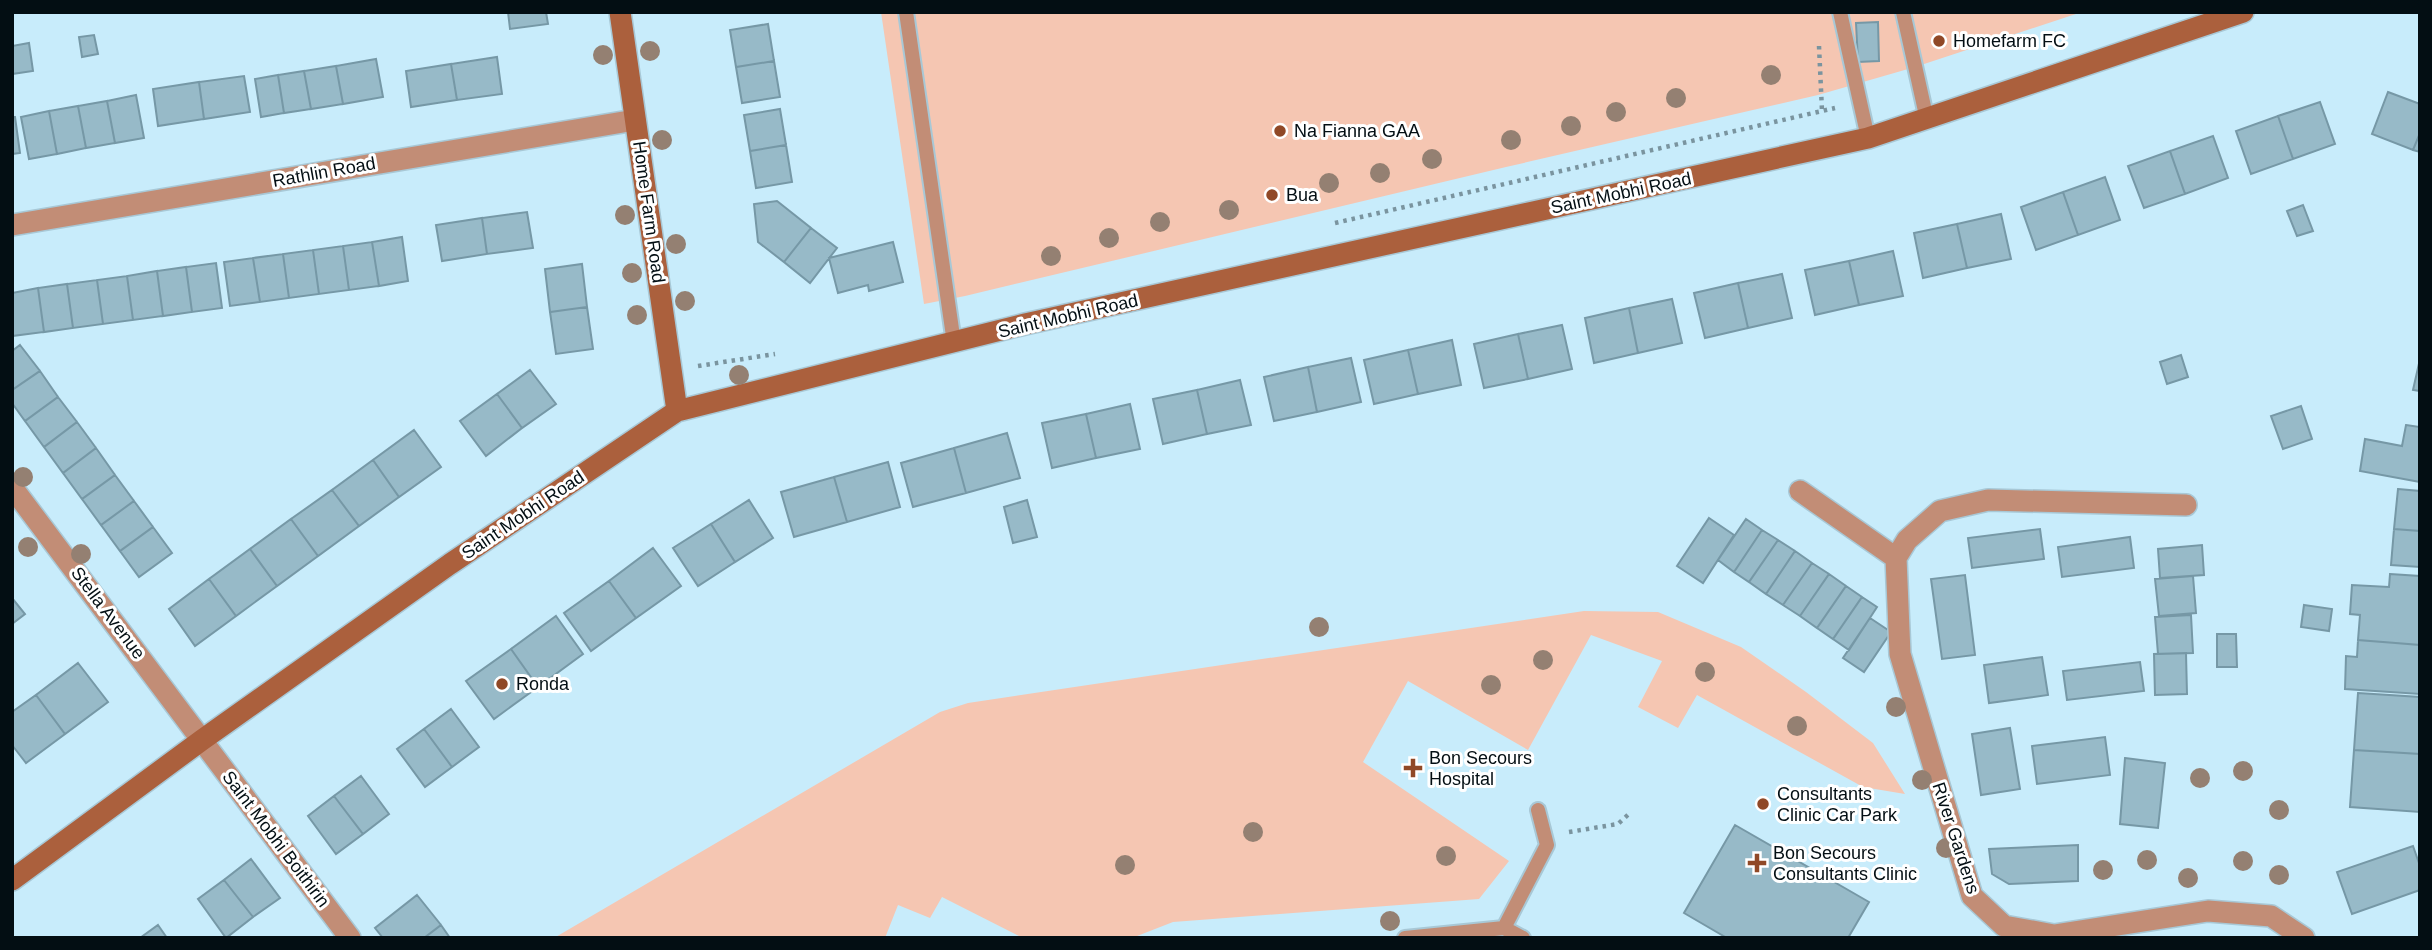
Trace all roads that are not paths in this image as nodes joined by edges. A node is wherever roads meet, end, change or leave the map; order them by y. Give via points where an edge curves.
1 (620, 12) edge
2 (906, 12) edge
3 (1840, 12) edge
4 (1903, 12) edge
5 (2243, 12) edge
6 (635, 120) junction
7 (1927, 120) junction
8 (1868, 138) junction
9 (12, 225) edge
10 (954, 343) junction
11 (677, 411) junction
12 (12, 487) edge
13 (1800, 491) dead end
14 (2186, 505) dead end
15 (1896, 558) junction
16 (202, 740) junction
17 (1538, 810) dead end
18 (12, 880) edge
19 (1504, 928) junction
20 (350, 938) edge
21 (1405, 938) edge
22 (1523, 938) edge
23 (2304, 938) edge

1 - 6 main road, Home Farm Road
2 - 10 lane
3 - 8 lane
4 - 7 lane
5 - 7 main road, Saint Mobhi Road
6 - 9 street, Rathlin Road
6 - 11 main road, Home Farm Road
7 - 8 main road, Saint Mobhi Road
8 - 10 main road, Saint Mobhi Road
10 - 11 main road, Saint Mobhi Road
11 - 16 main road, Saint Mobhi Road
12 - 16 street, Stella Avenue
13 - 15 street
14 - 15 street via 1988,500 1940,511 1907,540
15 - 23 street, River Gardens via 1899,654 1972,897 2004,926 2054,935 2208,911 2272,916
16 - 18 main road, Saint Mobhi Road
16 - 20 street, Saint Mobhi Boithirin
17 - 19 lane via 1546,845
19 - 21 lane
19 - 22 lane

